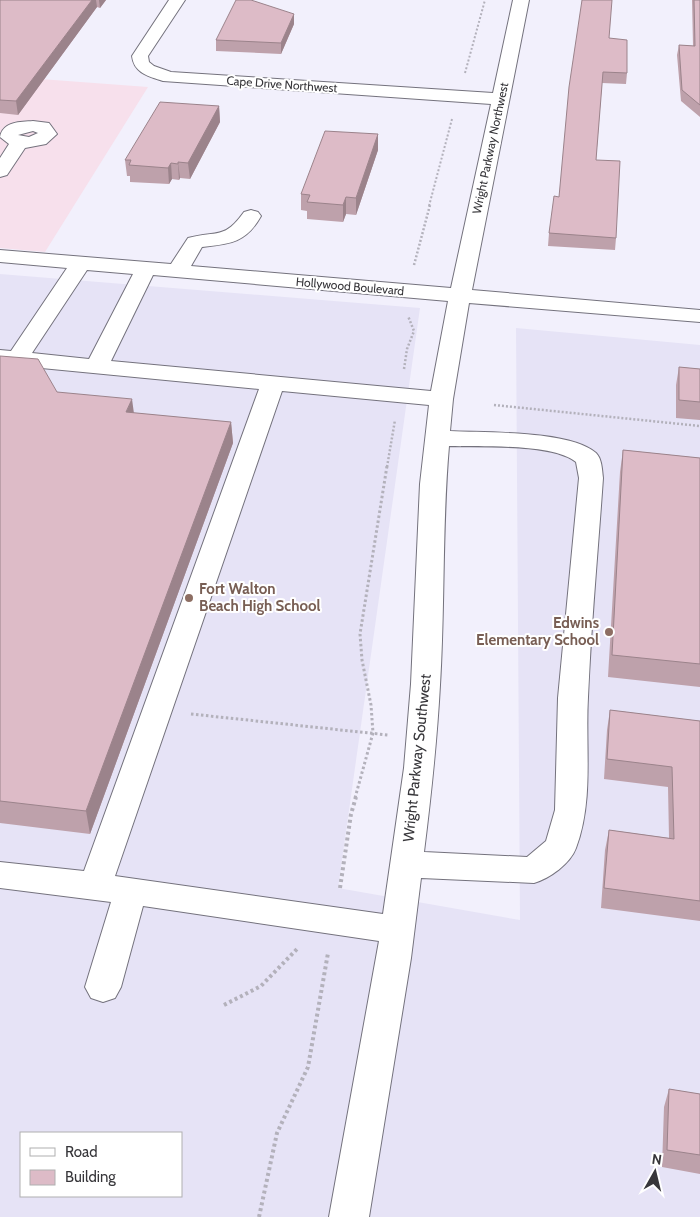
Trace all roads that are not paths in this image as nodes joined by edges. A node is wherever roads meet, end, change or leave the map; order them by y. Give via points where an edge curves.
1 (177, 0) edge
2 (521, 0) edge
3 (500, 99) junction
4 (20, 142) dead end
5 (0, 170) edge
6 (251, 216) dead end
7 (0, 256) edge
8 (81, 264) junction
9 (146, 269) junction
10 (177, 272) junction
11 (460, 296) junction
12 (700, 316) edge
13 (8, 358) edge
14 (97, 366) junction
15 (273, 383) junction
16 (441, 399) junction
17 (438, 438) junction
18 (406, 864) junction
19 (0, 875) edge
20 (95, 886) junction
21 (131, 891) junction
22 (398, 930) junction
23 (103, 987) dead end
24 (349, 1217) edge

1 - 3 street, Cape Drive Northwest via 140,56 141,64 156,74
2 - 3 street, Wright Parkway Northwest
3 - 11 street, Wright Parkway Northwest
4 - 5 street
6 - 10 street via 237,235 194,242
7 - 8 street, Hollywood Boulevard
8 - 9 street, Hollywood Boulevard
8 - 13 street
9 - 10 street, Hollywood Boulevard
9 - 14 street
10 - 11 street, Hollywood Boulevard
11 - 12 street, Hollywood Boulevard
11 - 16 street, Wright Parkway Southwest
13 - 14 street
14 - 15 street
15 - 16 street
15 - 20 street
16 - 17 street, Wright Parkway Southwest
17 - 18 street, Wright Parkway Southwest via 433,484 426,684
17 - 18 street via 545,443 576,450 588,459 591,478 573,698 570,810 560,848 534,870
18 - 22 street, Wright Parkway Southwest
19 - 20 street
20 - 21 street
21 - 22 street
21 - 23 street
22 - 24 street, Wright Parkway Southwest

